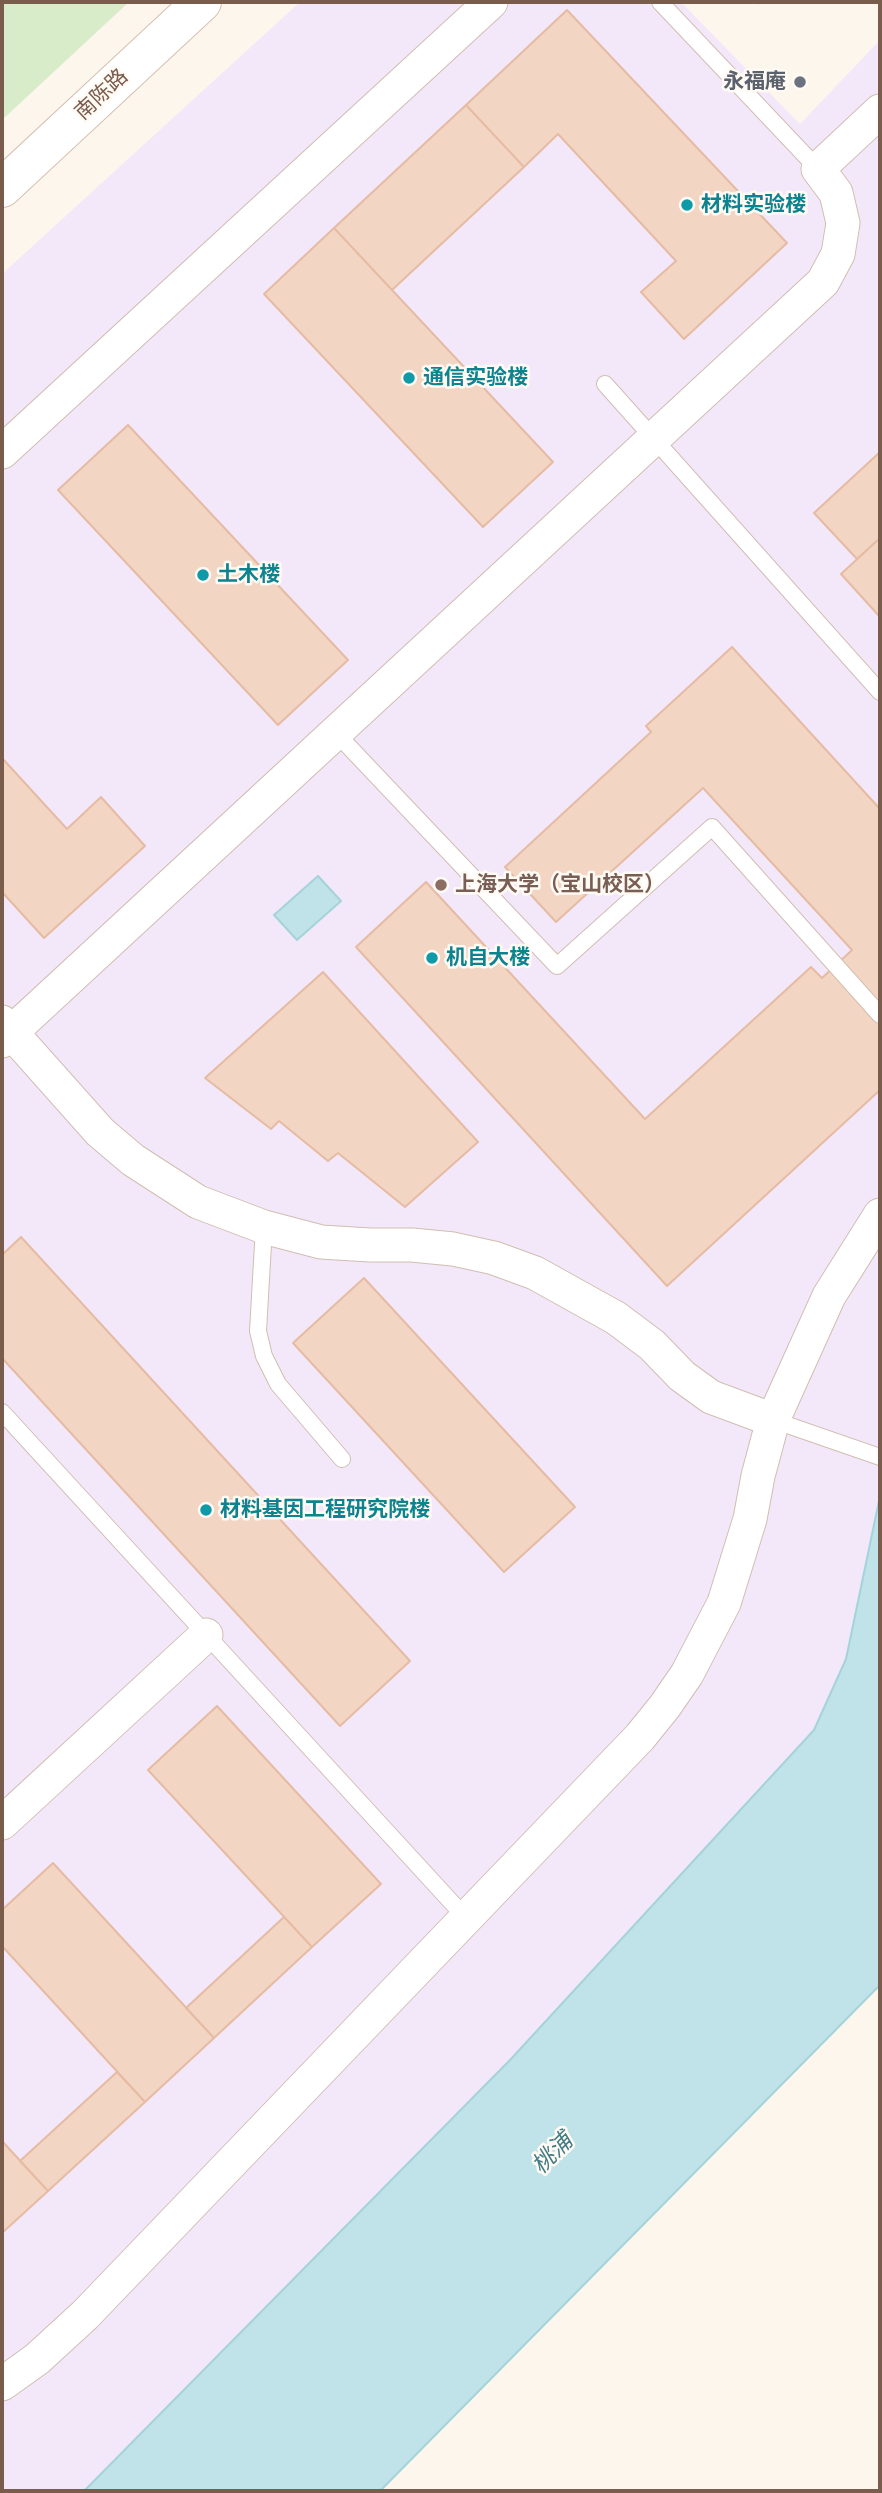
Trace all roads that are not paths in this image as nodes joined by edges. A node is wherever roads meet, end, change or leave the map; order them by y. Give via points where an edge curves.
1 (202, 2) edge
2 (491, 2) edge
3 (660, 2) edge
4 (880, 111) edge
5 (818, 169) junction
6 (2, 188) edge
7 (605, 384) dead end
8 (653, 439) junction
9 (2, 452) edge
10 (880, 692) edge
11 (335, 732) junction
12 (880, 1015) edge
13 (5, 1032) edge
14 (880, 1215) edge
15 (264, 1227) junction
16 (2, 1412) edge
17 (773, 1420) junction
18 (880, 1457) edge
19 (342, 1459) dead end
20 (206, 1635) junction
21 (2, 1823) edge
22 (466, 1918) junction
23 (2, 2384) edge

1 - 6 street, 南陈路
2 - 9 street
3 - 5 lane
4 - 5 street
5 - 8 street via 841,207 842,239 832,269
7 - 8 lane
8 - 10 lane
8 - 11 street
11 - 12 lane via 558,966 712,827
11 - 13 street
13 - 15 street via 100,1132 133,1160 198,1202
14 - 17 street via 829,1296
15 - 17 street via 321,1242 453,1249 524,1269 616,1318 711,1397
15 - 19 lane via 258,1331 264,1356 278,1384
16 - 20 lane
17 - 18 lane
17 - 22 street via 739,1561 724,1602 687,1674 640,1737
20 - 21 street
20 - 22 lane
22 - 23 street via 85,2315

